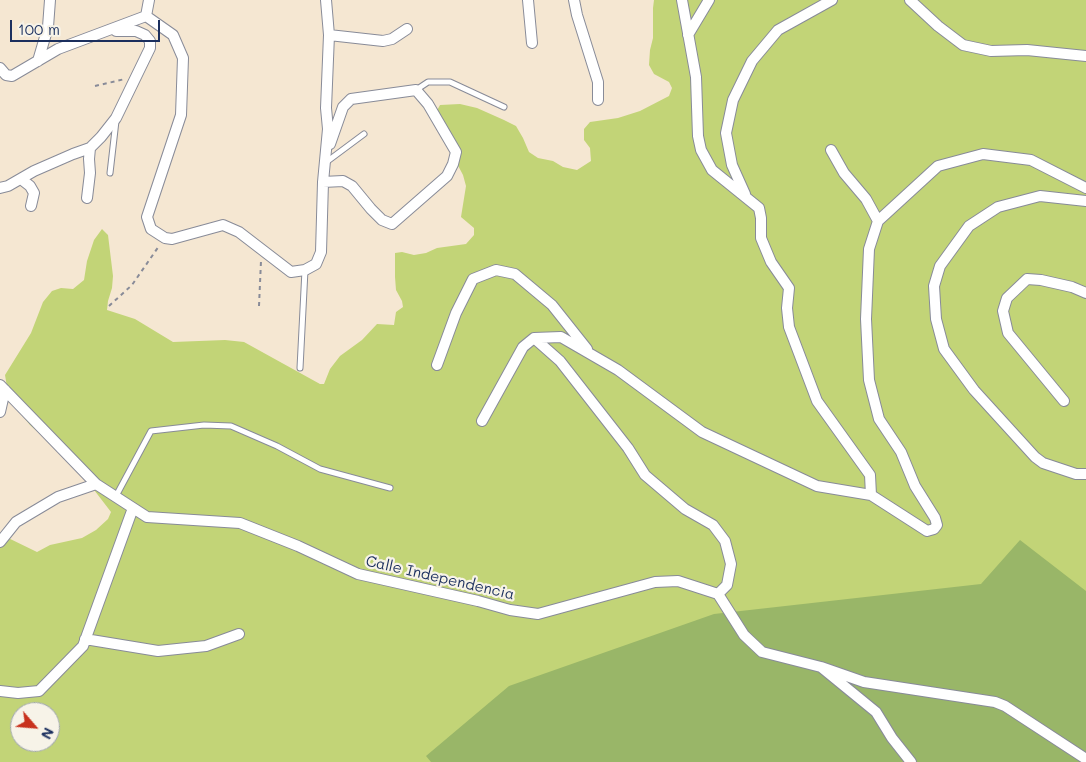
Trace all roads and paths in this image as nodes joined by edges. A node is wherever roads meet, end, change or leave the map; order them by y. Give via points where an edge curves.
1 (50, 0) edge
2 (149, 0) edge
3 (326, 0) edge
4 (528, 0) edge
5 (574, 0) edge
6 (682, 0) edge
7 (709, 0) edge
8 (832, 0) edge
9 (910, 0) edge
10 (146, 16) junction
11 (407, 29) dead end
12 (108, 30) junction
13 (329, 35) junction
14 (688, 35) junction
15 (532, 43) dead end
16 (1086, 56) edge
17 (38, 61) junction
18 (0, 68) edge
19 (137, 76) junction
20 (95, 86) dead end
21 (416, 90) junction
22 (598, 100) dead end
23 (504, 107) dead end
24 (116, 118) junction
25 (364, 134) dead end
26 (90, 148) junction
27 (831, 150) dead end
28 (325, 161) junction
29 (110, 174) dead end
30 (21, 179) junction
31 (323, 182) junction
32 (0, 188) edge
33 (1086, 188) edge
34 (747, 197) junction
35 (87, 198) dead end
36 (1086, 201) edge
37 (31, 206) dead end
38 (878, 221) junction
39 (165, 238) junction
40 (262, 249) junction
41 (305, 270) junction
42 (1086, 293) edge
43 (109, 306) dead end
44 (259, 306) dead end
45 (534, 338) junction
46 (592, 355) junction
47 (437, 365) dead end
48 (300, 368) dead end
49 (3, 388) edge
50 (1064, 401) dead end
51 (0, 412) edge
52 (482, 421) dead end
53 (1086, 474) edge
54 (96, 484) junction
55 (390, 488) dead end
56 (871, 495) junction
57 (116, 496) junction
58 (133, 508) junction
59 (0, 542) edge
60 (718, 594) junction
61 (238, 634) dead end
62 (85, 639) junction
63 (821, 667) junction
64 (0, 691) edge
65 (1086, 759) edge
66 (911, 762) edge

1 - 17 street via 48,27
2 - 10 street
3 - 13 street
4 - 15 street
5 - 22 street via 598,82
6 - 14 street
7 - 14 street
8 - 34 street via 778,30 752,61 733,100 726,133 732,165
9 - 16 street via 963,45 991,51 1027,50
10 - 12 street
10 - 39 street via 174,34 184,58 182,115 147,217 151,229
11 - 13 street via 383,41
12 - 17 street via 58,49
12 - 19 street via 136,31 150,41
13 - 28 street
14 - 34 street via 696,77 701,150 712,170
17 - 18 street via 12,76
19 - 20 path
19 - 24 street
21 - 23 lane via 428,82 450,82
21 - 28 street via 350,99 343,107
21 - 31 street via 456,152 447,176 392,224 382,220 344,180
24 - 26 street
24 - 29 lane
25 - 28 lane
26 - 30 street
26 - 35 street
27 - 38 street
28 - 31 street
30 - 32 street
30 - 37 street via 34,193
31 - 41 street via 321,252 316,264
33 - 38 street via 1030,160 983,154 938,166
34 - 56 street via 759,208 761,238 770,262 788,288 789,327 817,401 870,475
36 - 53 street via 1040,196 998,207 970,226 940,266 934,286 936,319 944,349 974,390 1035,457 1043,463
38 - 56 street via 869,249 866,319 869,380 879,419 938,525 927,531
39 - 40 street via 172,239 223,225
39 - 43 path via 132,285
40 - 41 street via 291,272
40 - 44 path
41 - 48 lane
42 - 50 street via 1072,287 1027,279 1007,298 1003,311 1008,333
45 - 46 street via 561,336
45 - 52 street via 523,347
45 - 60 street via 560,361 628,448 645,476 685,509 713,525 725,541 731,564 727,584
46 - 47 street via 552,305 515,274 496,270 473,279 456,313
46 - 56 street via 618,370 702,432 817,486
49 - 51 street
49 - 54 street, Calle Independencia
54 - 57 street, Calle Independencia
54 - 59 street via 58,497 16,522
55 - 57 lane via 320,468 231,426 204,425 151,431
57 - 58 street, Calle Independencia
58 - 60 street, Calle Independencia via 147,517 240,523 358,574 510,610 538,614 655,582 678,581
58 - 62 street
60 - 63 street via 744,635 762,652
61 - 62 street via 206,646 158,651
62 - 64 street via 83,646 39,690
63 - 65 street via 864,682 995,702
63 - 66 street via 876,712

